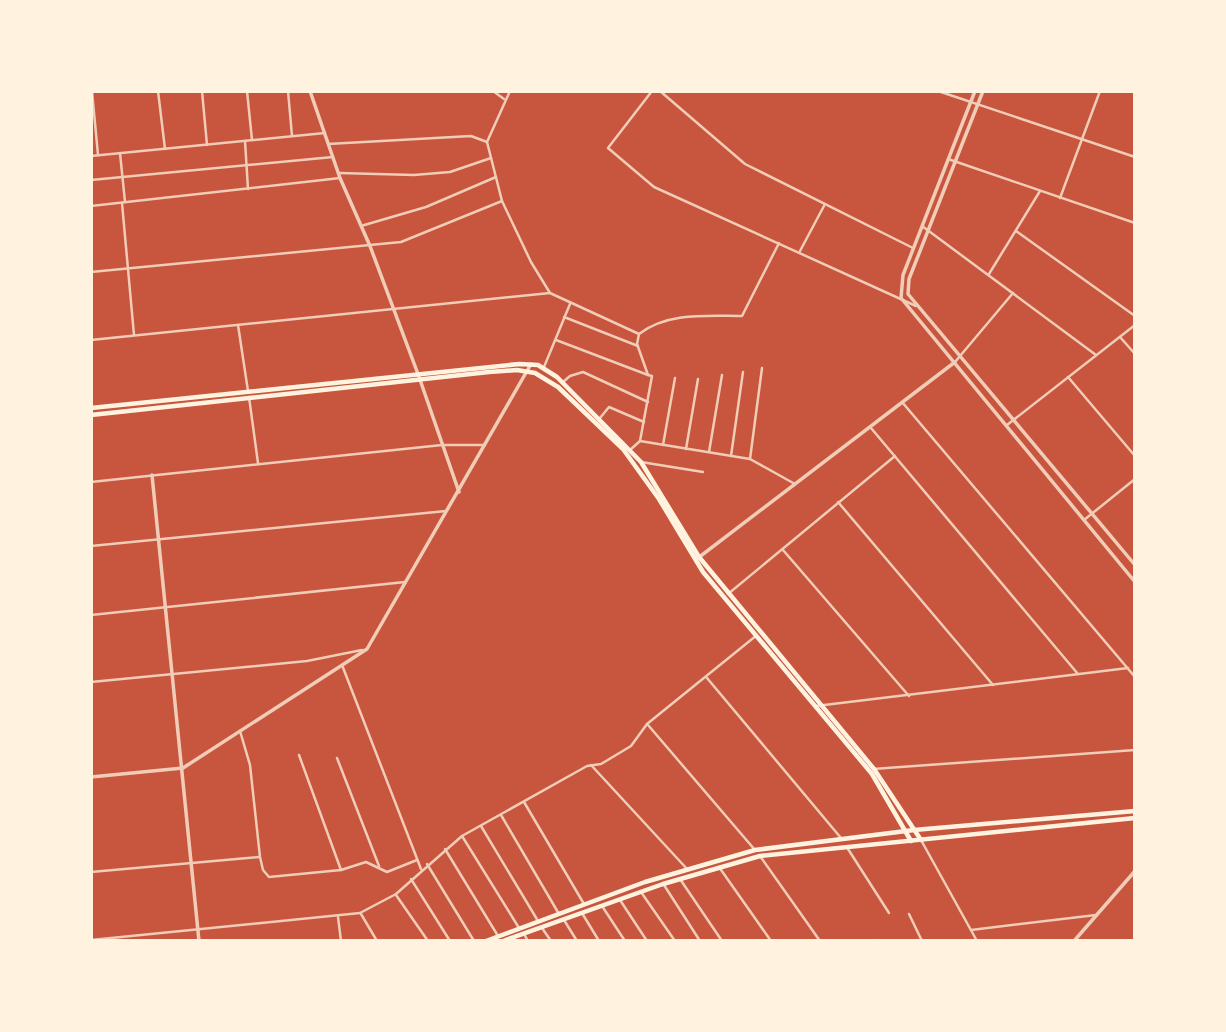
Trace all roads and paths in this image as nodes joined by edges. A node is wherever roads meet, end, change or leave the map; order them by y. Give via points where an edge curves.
1 (92, 91) edge
2 (158, 91) edge
3 (202, 91) edge
4 (247, 91) edge
5 (288, 91) edge
6 (310, 91) edge
7 (493, 91) edge
8 (510, 91) edge
9 (652, 91) edge
10 (660, 91) edge
11 (938, 91) edge
12 (975, 91) edge
13 (983, 91) edge
14 (1100, 91) edge
15 (504, 99) junction
16 (971, 102) junction
17 (978, 103) junction
18 (325, 133) junction
19 (292, 136) junction
20 (1082, 139) junction
21 (252, 140) junction
22 (245, 141) junction
23 (487, 142) junction
24 (328, 144) junction
25 (207, 145) junction
26 (165, 149) junction
27 (120, 153) junction
28 (98, 155) junction
29 (91, 156) edge
30 (333, 157) junction
31 (1135, 157) edge
32 (491, 158) junction
33 (948, 159) junction
34 (955, 162) junction
35 (246, 165) junction
36 (122, 176) junction
37 (339, 176) junction
38 (496, 177) junction
39 (91, 180) edge
40 (248, 188) junction
41 (1040, 191) junction
42 (1060, 198) junction
43 (502, 201) junction
44 (124, 202) junction
45 (825, 204) junction
46 (91, 206) edge
47 (1135, 223) edge
48 (361, 226) junction
49 (922, 226) junction
50 (928, 230) junction
51 (1016, 231) junction
52 (780, 242) junction
53 (370, 246) junction
54 (913, 248) junction
55 (800, 251) junction
56 (128, 268) junction
57 (91, 272) edge
58 (989, 274) junction
59 (550, 293) junction
60 (1013, 293) junction
61 (901, 299) junction
62 (570, 304) junction
63 (916, 306) junction
64 (394, 311) junction
65 (1135, 316) edge
66 (564, 317) junction
67 (238, 325) junction
68 (1135, 325) edge
69 (639, 334) junction
70 (134, 336) junction
71 (1121, 337) junction
72 (91, 340) edge
73 (556, 340) junction
74 (638, 346) junction
75 (1135, 354) edge
76 (1096, 355) junction
77 (962, 357) junction
78 (954, 362) junction
79 (531, 364) junction
80 (544, 368) junction
81 (762, 368) dead end
82 (528, 371) junction
83 (743, 372) dead end
84 (418, 374) junction
85 (648, 375) junction
86 (722, 375) dead end
87 (1068, 377) junction
88 (675, 378) dead end
89 (698, 379) dead end
90 (420, 381) junction
91 (563, 382) junction
92 (249, 395) junction
93 (648, 402) junction
94 (902, 402) junction
95 (91, 408) edge
96 (91, 415) edge
97 (598, 419) junction
98 (1014, 420) junction
99 (644, 422) junction
100 (1007, 425) junction
101 (870, 427) junction
102 (640, 441) junction
103 (442, 445) junction
104 (486, 445) junction
105 (663, 445) junction
106 (686, 449) junction
107 (630, 450) junction
108 (709, 452) junction
109 (731, 456) junction
110 (895, 456) junction
111 (1135, 456) edge
112 (750, 459) junction
113 (640, 462) junction
114 (258, 464) junction
115 (704, 472) dead end
116 (152, 475) junction
117 (1135, 479) edge
118 (91, 482) edge
119 (795, 484) junction
120 (459, 492) junction
121 (838, 502) junction
122 (448, 511) junction
123 (1091, 514) junction
124 (1084, 520) junction
125 (159, 540) junction
126 (91, 546) edge
127 (782, 548) junction
128 (697, 559) junction
129 (1135, 565) edge
130 (407, 582) junction
131 (1135, 582) edge
132 (728, 594) junction
133 (166, 607) junction
134 (91, 615) edge
135 (758, 634) junction
136 (367, 649) junction
137 (342, 666) junction
138 (1128, 668) junction
139 (173, 674) junction
140 (1079, 674) junction
141 (1135, 677) edge
142 (707, 678) junction
143 (91, 682) edge
144 (993, 685) junction
145 (909, 696) junction
146 (818, 706) junction
147 (647, 724) junction
148 (240, 731) junction
149 (1135, 750) edge
150 (299, 755) dead end
151 (337, 758) dead end
152 (591, 765) junction
153 (183, 768) junction
154 (871, 770) junction
155 (91, 777) edge
156 (523, 802) junction
157 (1135, 811) edge
158 (500, 815) junction
159 (1135, 818) edge
160 (481, 826) junction
161 (914, 830) junction
162 (905, 831) junction
163 (462, 836) junction
164 (841, 838) junction
165 (911, 841) junction
166 (921, 841) junction
167 (846, 846) junction
168 (445, 849) junction
169 (755, 850) junction
170 (760, 856) junction
171 (260, 857) junction
172 (417, 860) junction
173 (192, 863) junction
174 (427, 864) junction
175 (380, 867) junction
176 (719, 867) junction
177 (421, 869) junction
178 (341, 870) junction
179 (688, 870) junction
180 (1135, 871) edge
181 (91, 872) edge
182 (411, 879) junction
183 (680, 879) junction
184 (663, 884) junction
185 (641, 892) junction
186 (396, 894) junction
187 (620, 900) junction
188 (584, 904) junction
189 (602, 906) junction
190 (360, 913) junction
191 (583, 913) junction
192 (889, 913) dead end
193 (559, 914) junction
194 (909, 914) dead end
195 (337, 915) junction
196 (1096, 915) junction
197 (564, 920) junction
198 (538, 921) junction
199 (519, 928) junction
200 (542, 928) junction
201 (198, 929) junction
202 (971, 930) junction
203 (524, 934) junction
204 (498, 936) junction
205 (91, 940) edge
206 (199, 941) edge
207 (341, 941) edge
208 (377, 941) edge
209 (428, 941) edge
210 (450, 941) edge
211 (474, 941) edge
212 (486, 941) edge
213 (503, 941) edge
214 (528, 941) edge
215 (551, 941) edge
216 (576, 941) edge
217 (599, 941) edge
218 (625, 941) edge
219 (647, 941) edge
220 (675, 941) edge
221 (700, 941) edge
222 (722, 941) edge
223 (771, 941) edge
224 (820, 941) edge
225 (922, 941) edge
226 (977, 941) edge
227 (1074, 941) edge

1 - 28 street
2 - 26 street
3 - 25 street
4 - 21 street
5 - 19 street
6 - 18 street
7 - 15 street
8 - 15 street
9 - 52 street via 608,148 654,187
10 - 45 street via 745,164
11 - 16 street
12 - 16 street
13 - 17 street
14 - 20 street
15 - 23 street
16 - 17 street
16 - 33 street
17 - 20 street
17 - 34 street
18 - 19 street
18 - 24 street
19 - 21 street
20 - 31 street
20 - 42 street
21 - 22 street
22 - 25 street
22 - 35 street
23 - 24 street via 471,136
23 - 32 street
24 - 30 street
25 - 26 street
26 - 27 street
27 - 28 street
27 - 36 street
28 - 29 street
30 - 35 street
30 - 37 street
32 - 37 street via 450,172
32 - 38 street
33 - 34 street
33 - 49 street
34 - 41 street
34 - 50 street
35 - 36 street
35 - 40 street
36 - 39 street
36 - 44 street
37 - 40 street
37 - 48 street
38 - 43 street
38 - 48 street via 426,207
40 - 44 street
41 - 42 street
41 - 51 street
42 - 47 street
43 - 53 street via 401,242
43 - 59 street
44 - 46 street
44 - 56 street
45 - 54 street
45 - 55 street
48 - 53 street
49 - 50 street
49 - 54 street
50 - 58 street
50 - 63 street via 909,279 908,294
51 - 58 street
51 - 65 street
52 - 55 street
52 - 69 street via 742,316 690,316 653,324
53 - 56 street
53 - 64 street
54 - 61 street via 901,280
55 - 61 street
56 - 57 street
56 - 70 street
58 - 60 street
59 - 62 street
59 - 64 street
60 - 76 street
60 - 77 street
61 - 63 street
61 - 78 street
62 - 66 street
62 - 69 street
63 - 77 street
64 - 67 street
64 - 84 street
66 - 73 street
66 - 74 street
67 - 70 street
67 - 92 street
68 - 71 street
69 - 74 street
70 - 72 street
71 - 75 street
71 - 76 street
73 - 80 street
73 - 85 street
74 - 85 street
76 - 87 street
77 - 78 street
77 - 98 street
78 - 94 street
78 - 100 street
79 - 80 main road
79 - 82 street
79 - 84 main road
80 - 91 main road
81 - 112 street
82 - 90 main road
82 - 104 street
82 - 128 main road via 558,387 623,449
83 - 109 street
84 - 90 street
84 - 92 main road
85 - 93 street via 653,376
86 - 108 street
87 - 98 street
87 - 111 street
88 - 105 street
89 - 106 street
90 - 92 main road
90 - 103 street
91 - 93 street via 583,372
91 - 97 main road
92 - 95 main road
92 - 96 main road
92 - 114 street
93 - 99 street
94 - 101 street
94 - 138 street
97 - 99 street via 609,407
97 - 107 main road
98 - 100 street
98 - 123 street
99 - 102 street
100 - 124 street
101 - 110 street
101 - 119 street
102 - 105 street
102 - 107 street
103 - 104 street
103 - 114 street
103 - 120 street
104 - 120 street
105 - 106 street
106 - 108 street
107 - 113 main road
108 - 109 street
109 - 112 street
110 - 121 street
110 - 140 street
112 - 119 street
113 - 115 street
113 - 128 main road
114 - 116 street
116 - 118 street
116 - 125 street
117 - 123 street
119 - 128 street
120 - 122 street
121 - 127 street
121 - 144 street
122 - 125 street
122 - 130 street
123 - 124 street
123 - 129 street
124 - 131 street
125 - 126 street
125 - 133 street
127 - 132 street
127 - 145 street
128 - 132 main road
128 - 135 main road
130 - 133 street
130 - 136 street
132 - 135 main road
133 - 134 street
133 - 139 street
135 - 142 street
135 - 146 main road
136 - 137 street
136 - 139 street via 307,661
137 - 148 street
137 - 172 street
138 - 140 street
138 - 141 street
139 - 143 street
139 - 153 street
140 - 144 street
142 - 147 street
142 - 164 street
144 - 145 street
145 - 146 street
146 - 154 main road
147 - 152 street via 631,746
147 - 169 street
148 - 153 street
148 - 171 street via 250,765
149 - 154 street
150 - 178 street
151 - 175 street
152 - 156 street
152 - 179 street
153 - 155 street
153 - 173 street
154 - 161 main road
154 - 162 main road
156 - 158 street
156 - 188 street
157 - 161 main road
158 - 160 street
158 - 193 street
159 - 166 main road
160 - 163 street
160 - 198 street
161 - 162 main road
161 - 166 main road
162 - 164 main road
162 - 165 main road
163 - 168 street
163 - 199 street
164 - 169 main road
165 - 166 main road
165 - 167 main road
166 - 202 street
167 - 170 main road
167 - 192 street
168 - 174 street
168 - 204 street
169 - 179 main road
170 - 176 main road
170 - 224 street
171 - 173 street
171 - 178 street via 263,870 273,879
172 - 175 street via 387,872
172 - 177 street
173 - 181 street
173 - 201 street
174 - 177 street
174 - 211 street
175 - 178 street via 366,862
176 - 183 main road
176 - 223 street
177 - 182 street
179 - 188 main road
180 - 196 street
182 - 186 street
182 - 210 street
183 - 184 main road
183 - 222 street
184 - 185 main road
184 - 221 street
185 - 187 main road
185 - 220 street
186 - 190 street
186 - 209 street
187 - 189 main road
187 - 219 street
188 - 193 main road
189 - 191 main road
189 - 218 street
190 - 195 street
190 - 208 street
191 - 197 main road
191 - 217 street
193 - 198 main road
194 - 225 street
195 - 201 street
195 - 207 street
196 - 202 street
196 - 227 street
197 - 200 main road
197 - 216 street
198 - 199 main road
199 - 204 main road
200 - 203 main road
200 - 215 street
201 - 205 street
201 - 206 street
202 - 226 street
203 - 213 main road
203 - 214 street
204 - 212 main road

